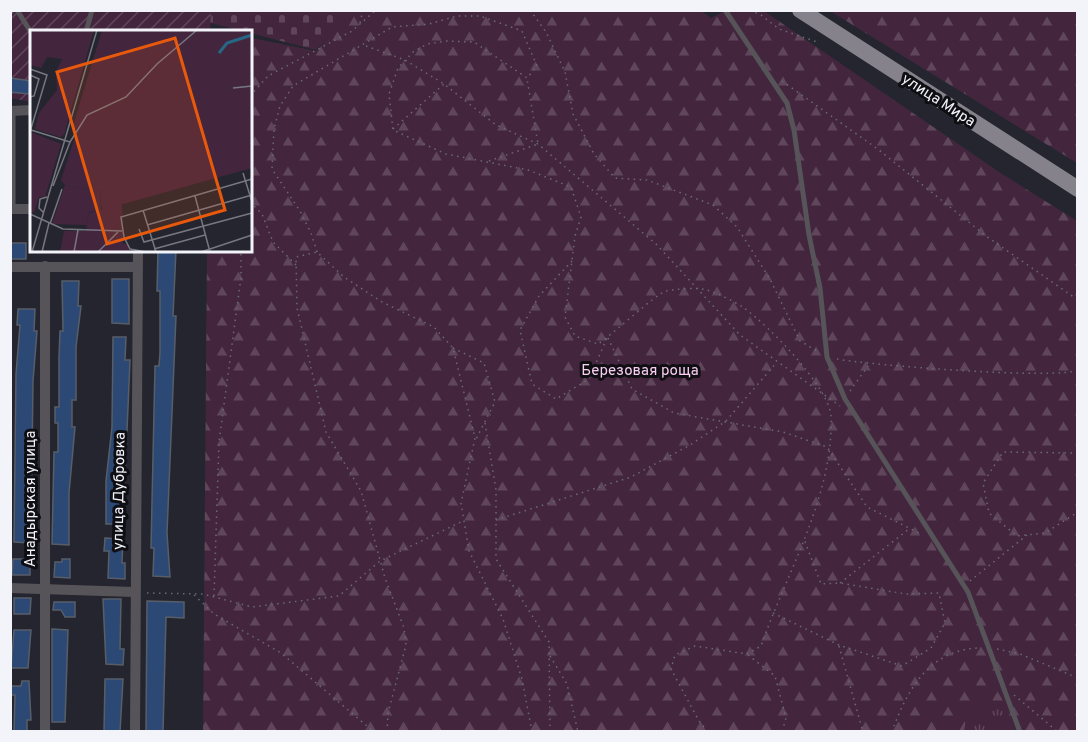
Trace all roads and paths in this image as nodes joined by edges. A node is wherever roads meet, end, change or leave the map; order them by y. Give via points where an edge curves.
1 (17, 10) edge
2 (92, 10) edge
3 (363, 10) edge
4 (376, 10) edge
5 (478, 10) edge
6 (530, 10) edge
7 (725, 10) edge
8 (750, 10) edge
9 (800, 10) edge
10 (480, 16) junction
11 (360, 24) junction
12 (87, 30) edge
13 (30, 31) edge
14 (817, 42) dead end
15 (365, 46) junction
16 (405, 60) junction
17 (764, 69) junction
18 (527, 78) junction
19 (444, 84) junction
20 (252, 94) edge
21 (12, 110) edge
22 (30, 110) edge
23 (393, 129) junction
24 (538, 144) junction
25 (486, 162) junction
26 (1077, 189) edge
27 (252, 204) edge
28 (12, 209) edge
29 (30, 209) edge
30 (138, 252) edge
31 (241, 252) edge
32 (317, 252) junction
33 (572, 261) junction
34 (296, 265) junction
35 (45, 266) junction
36 (10, 267) edge
37 (137, 267) junction
38 (697, 290) junction
39 (1077, 300) edge
40 (608, 338) junction
41 (453, 348) junction
42 (827, 357) junction
43 (777, 362) junction
44 (868, 365) junction
45 (1077, 370) edge
46 (822, 393) junction
47 (845, 399) junction
48 (840, 406) dead end
49 (726, 420) junction
50 (484, 423) junction
51 (474, 444) junction
52 (827, 447) junction
53 (1077, 453) edge
54 (1077, 512) edge
55 (496, 520) junction
56 (464, 521) junction
57 (910, 529) junction
58 (1028, 535) junction
59 (804, 539) junction
60 (935, 541) junction
61 (380, 561) junction
62 (840, 583) junction
63 (963, 586) junction
64 (10, 588) edge
65 (47, 588) junction
66 (134, 592) junction
67 (193, 594) junction
68 (214, 597) junction
69 (773, 612) junction
70 (839, 645) junction
71 (988, 648) junction
72 (747, 654) junction
73 (549, 655) junction
74 (1077, 678) edge
75 (1002, 685) junction
76 (45, 732) edge
77 (135, 732) edge
78 (374, 732) edge
79 (387, 732) edge
80 (532, 732) edge
81 (550, 732) edge
82 (578, 732) edge
83 (708, 732) edge
84 (782, 732) edge
85 (862, 732) edge
86 (892, 732) edge
87 (1020, 732) edge
88 (1058, 732) edge

1 - 13 lane
2 - 12 lane
3 - 11 path
4 - 11 path
5 - 10 path
6 - 42 path via 546,32 565,72 573,114 594,154 615,178 647,180 713,205 737,227 770,279 800,341
7 - 17 lane
8 - 14 path via 779,29
9 - 26 main road, улица Мира
10 - 15 path via 392,27
10 - 18 path via 522,32 537,66
11 - 20 path via 268,76
15 - 16 path
15 - 32 path via 293,86 280,106 274,129 272,169 304,218
16 - 18 path via 427,45 474,42
16 - 19 path
16 - 23 path via 389,94
17 - 39 path via 879,150 986,236
17 - 42 lane via 787,103 794,130
18 - 24 path
19 - 23 path
19 - 24 path via 496,125
21 - 22 street
21 - 28 lane
23 - 25 path via 446,154
24 - 25 path
24 - 38 path via 656,244
25 - 33 path via 528,170 571,187 581,217
27 - 34 path via 262,214 273,242
28 - 29 street
30 - 37 street, улица Дубровка
31 - 68 path via 219,442
32 - 34 path via 296,256
32 - 41 path via 344,277 382,302 434,327
33 - 40 path via 565,317 575,336 598,344
33 - 40 path via 539,296 520,330 532,384 556,399 589,379
34 - 61 path via 297,308 326,432 361,491
35 - 36 street
35 - 37 street
35 - 65 street, Анадырская улица
37 - 66 street, улица Дубровка
38 - 40 path via 665,291
38 - 43 path via 740,335
38 - 46 path via 705,289 749,312 817,381
40 - 49 path via 632,389 674,413
41 - 50 path via 484,363 495,402
41 - 51 path
42 - 44 path
42 - 47 lane
43 - 46 path
43 - 49 path
44 - 45 path via 1038,374 1071,374
44 - 47 path
46 - 48 path
46 - 52 path via 831,414
47 - 60 lane
49 - 52 path via 783,432
49 - 55 path via 632,477
50 - 51 path
50 - 55 path via 496,490
51 - 56 path via 461,503
52 - 57 path via 867,507
52 - 59 path via 823,483
53 - 58 path via 1003,452 983,483 989,513 1017,536
54 - 58 path via 1045,533
55 - 73 path via 496,559 549,642
56 - 61 path
56 - 80 path via 469,551 503,619 522,679
57 - 60 path
57 - 62 path
58 - 63 path
59 - 62 path via 821,584
59 - 69 path
60 - 63 lane
61 - 68 path via 339,596 252,607
61 - 79 path via 404,628 406,645 388,713
62 - 70 path via 906,594 939,592 945,623 931,648 902,666
63 - 71 lane
64 - 65 street
65 - 66 street
65 - 76 street, Анадырская улица
66 - 67 path
66 - 77 street, улица Дубровка
67 - 68 path
67 - 78 path via 214,614 281,653
69 - 70 path
69 - 72 path via 761,646
70 - 85 path
71 - 74 path via 1020,654
71 - 75 lane
71 - 86 path via 960,649 922,674 903,699
72 - 83 path via 695,646 675,655 671,669
72 - 84 path via 775,676 786,718
73 - 81 path
73 - 82 path via 567,684
75 - 87 lane
75 - 88 path

